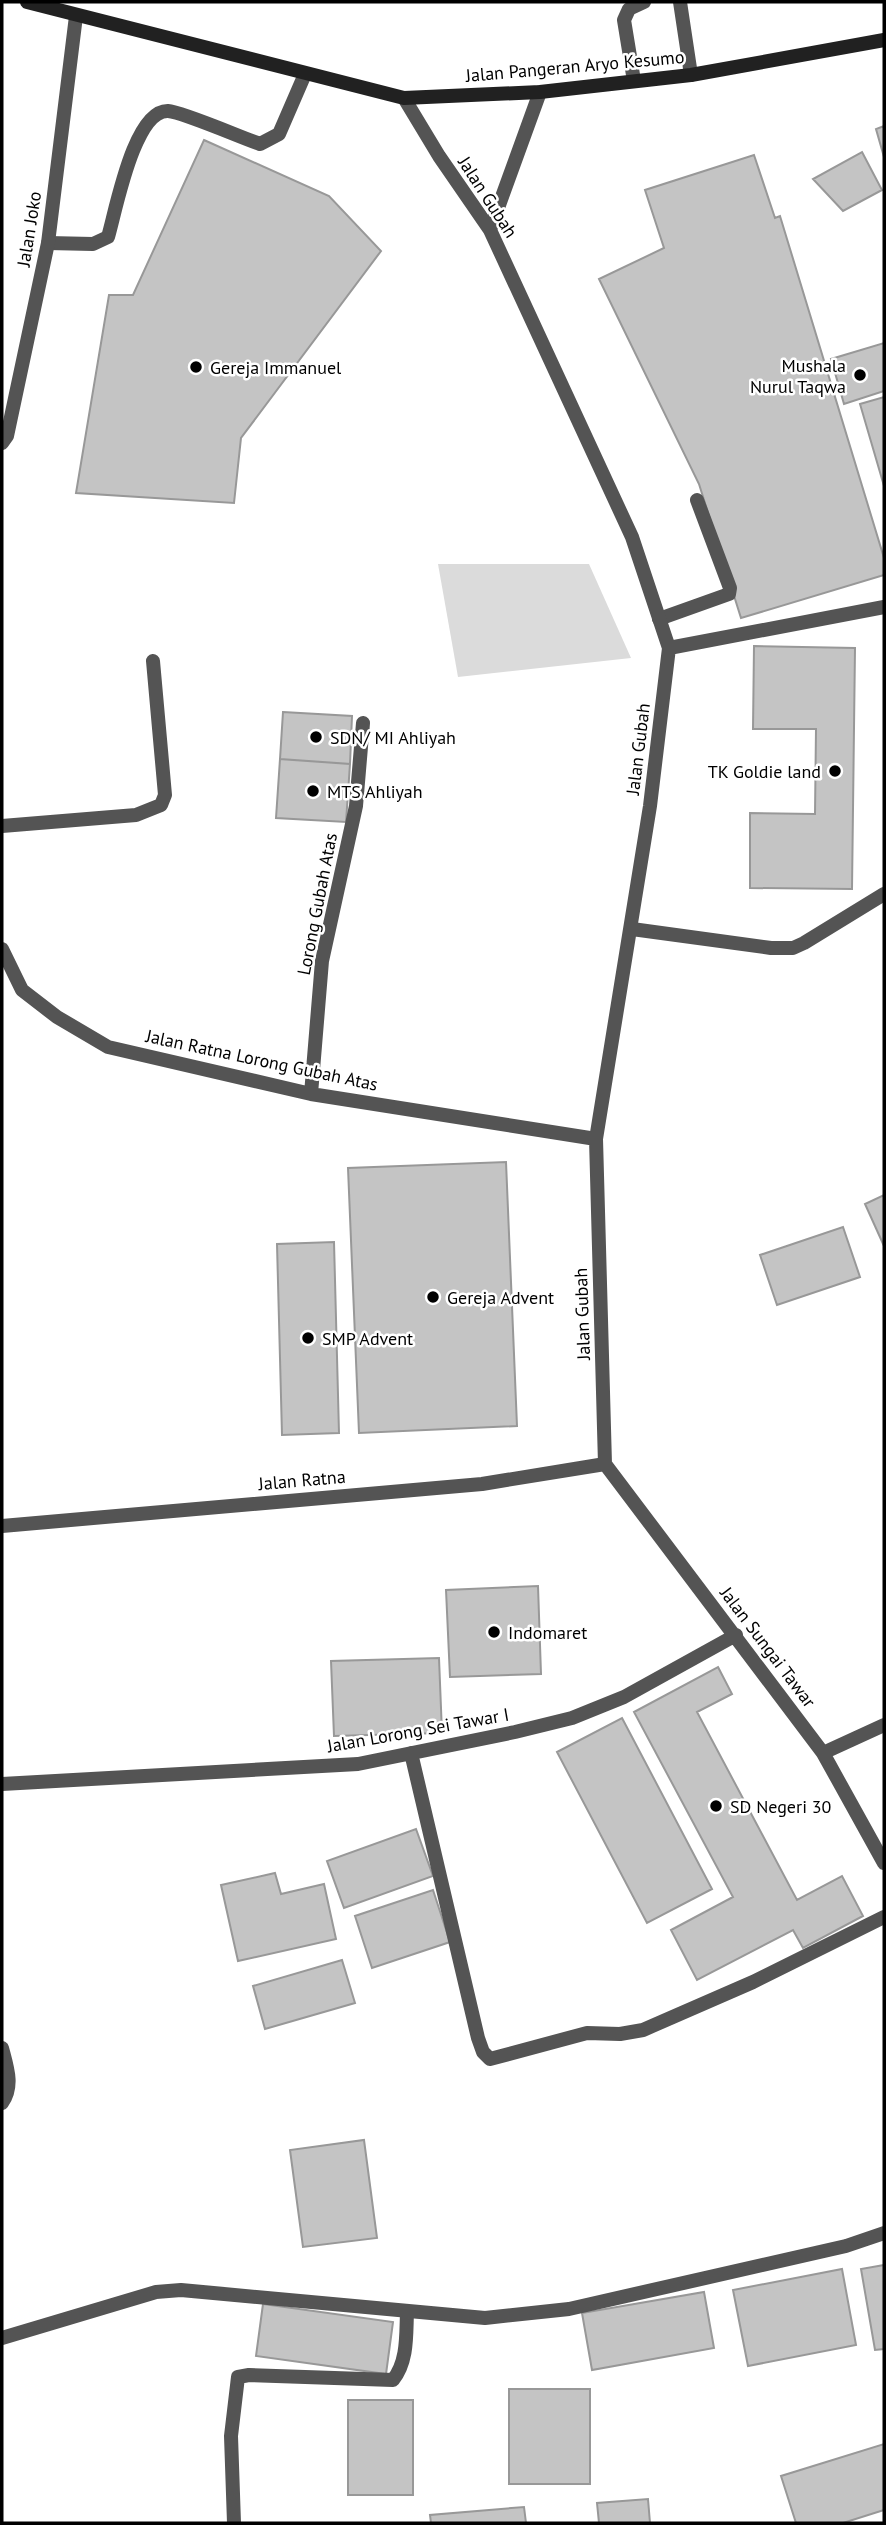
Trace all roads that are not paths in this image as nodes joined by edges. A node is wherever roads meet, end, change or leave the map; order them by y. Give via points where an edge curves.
1 (27, 2) edge
2 (644, 2) edge
3 (680, 2) edge
4 (76, 16) junction
5 (884, 40) edge
6 (305, 74) junction
7 (691, 75) junction
8 (634, 81) junction
9 (540, 92) junction
10 (404, 98) junction
11 (490, 230) junction
12 (48, 243) junction
13 (2, 443) edge
14 (697, 500) dead end
15 (884, 607) edge
16 (659, 619) junction
17 (669, 648) junction
18 (153, 661) dead end
19 (363, 723) dead end
20 (2, 826) edge
21 (884, 894) edge
22 (632, 929) junction
23 (2, 949) edge
24 (311, 1094) junction
25 (596, 1139) junction
26 (605, 1464) junction
27 (2, 1525) edge
28 (736, 1635) junction
29 (884, 1725) edge
30 (411, 1753) junction
31 (822, 1753) junction
32 (2, 1784) edge
33 (884, 1863) edge
34 (884, 1917) edge
35 (2, 2048) edge
36 (2, 2103) edge
37 (884, 2233) edge
38 (407, 2312) junction
39 (2, 2338) edge
40 (234, 2523) edge

1 - 4 street, Jalan Pangeran Aryo Kesumo
2 - 8 street via 629,9 624,20
3 - 7 street
4 - 6 street, Jalan Pangeran Aryo Kesumo
4 - 12 street, Jalan Joko
5 - 7 street, Jalan Pangeran Aryo Kesumo
6 - 10 street, Jalan Pangeran Aryo Kesumo
6 - 12 street via 279,134 260,144 168,111 152,116 131,158 108,237 93,244
7 - 8 street, Jalan Pangeran Aryo Kesumo
8 - 9 street, Jalan Pangeran Aryo Kesumo
9 - 10 street, Jalan Pangeran Aryo Kesumo
9 - 11 street
10 - 11 street, Jalan Gubah
11 - 16 street, Jalan Gubah via 632,537
12 - 13 street, Jalan Joko
14 - 16 street via 729,594
15 - 17 street
16 - 17 street, Jalan Gubah
17 - 22 street, Jalan Gubah
18 - 20 street via 165,795 161,805 136,814
19 - 24 street, Lorong Gubah Atas via 354,817 322,961
21 - 22 street via 793,948
22 - 25 street, Jalan Gubah
23 - 24 street, Jalan Ratna Lorong Gubah Atas via 22,990 107,1047
24 - 25 street, Jalan Ratna Lorong Gubah Atas
25 - 26 street, Jalan Gubah
26 - 27 street, Jalan Ratna via 482,1484
26 - 28 street, Jalan Sungai Tawar
28 - 30 street, Jalan Lorong Sei Tawar I via 624,1697 572,1718
28 - 31 street, Jalan Sungai Tawar
29 - 31 street
30 - 32 street, Jalan Lorong Sei Tawar I via 323,1767
30 - 34 street via 478,2038 490,2060 584,2034 643,2031
31 - 33 street, Jalan Sungai Tawar
35 - 36 street via 9,2075 9,2094
37 - 38 street via 846,2246 569,2309 485,2318
38 - 39 street via 181,2290 156,2292
38 - 40 street via 405,2350 393,2380 237,2378 231,2435

